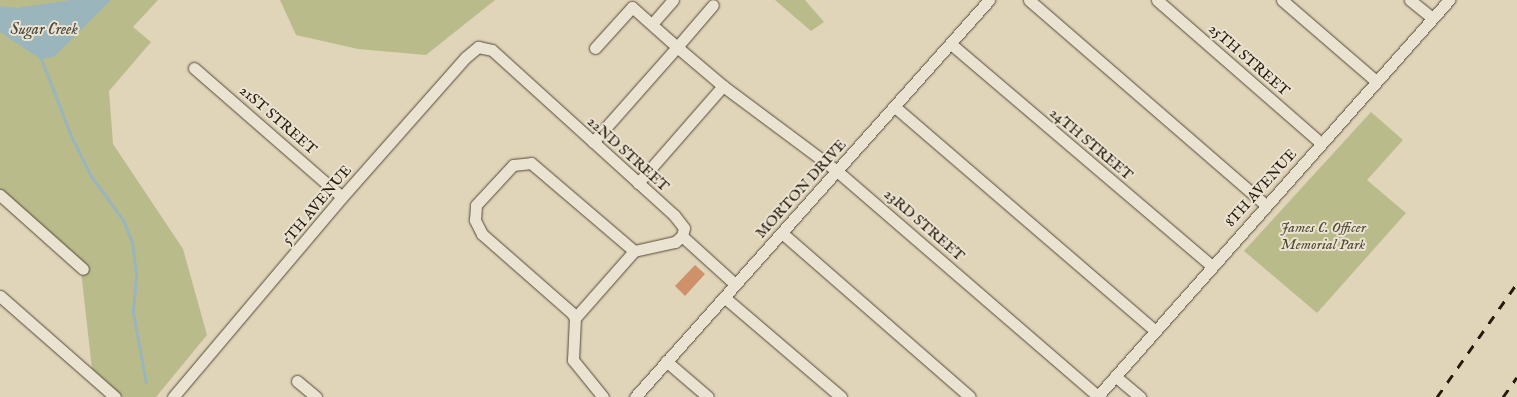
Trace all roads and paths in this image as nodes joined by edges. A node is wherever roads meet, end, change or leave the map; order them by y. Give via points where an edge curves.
1 (673, 0) edge
2 (989, 0) edge
3 (1029, 0) edge
4 (1157, 0) edge
5 (1282, 0) edge
6 (1410, 0) edge
7 (1449, 0) edge
8 (713, 5) dead end
9 (1432, 18) junction
10 (652, 24) junction
11 (951, 44) junction
12 (677, 47) junction
13 (595, 48) dead end
14 (492, 50) joint
15 (194, 68) dead end
16 (1376, 81) junction
17 (723, 86) junction
18 (895, 107) junction
19 (593, 142) junction
20 (1321, 143) junction
21 (837, 171) junction
22 (638, 183) junction
23 (0, 195) edge
24 (342, 197) junction
25 (1266, 204) junction
26 (782, 233) junction
27 (682, 236) junction
28 (634, 251) junction
29 (1212, 266) junction
30 (82, 269) dead end
31 (735, 284) junction
32 (0, 296) edge
33 (724, 296) junction
34 (575, 318) junction
35 (1155, 331) junction
36 (666, 361) junction
37 (1115, 376) junction
38 (297, 381) dead end
39 (1097, 396) edge
40 (115, 397) edge
41 (173, 397) edge
42 (316, 397) edge
43 (603, 397) edge
44 (634, 397) edge
45 (708, 397) edge
46 (841, 397) edge
47 (970, 397) edge
48 (1140, 397) edge

1 - 10 street
2 - 11 street, MORTON DRIVE
3 - 25 street
4 - 20 street, 25TH STREET
5 - 16 street
6 - 9 street
7 - 9 street, 8TH AVENUE
8 - 12 street
9 - 16 street, 8TH AVENUE
10 - 12 street, 23RD STREET
10 - 13 street, 23RD STREET via 632,7
11 - 18 street, MORTON DRIVE
11 - 29 street, 24TH STREET
12 - 17 street, 23RD STREET
12 - 19 street
14 - 19 street, 22ND STREET
14 - 24 street, 5TH AVENUE via 478,47 466,57
15 - 24 street, 21ST STREET
16 - 20 street, 8TH AVENUE
17 - 21 street, 23RD STREET
17 - 22 street
18 - 21 street, MORTON DRIVE
18 - 35 street
19 - 22 street, 22ND STREET
20 - 25 street, 8TH AVENUE
21 - 26 street, MORTON DRIVE
21 - 39 street, 23RD STREET
22 - 27 street, 22ND STREET via 680,222 684,228
23 - 30 street
24 - 41 street, 5TH AVENUE
25 - 29 street, 8TH AVENUE
26 - 31 street, MORTON DRIVE
26 - 47 street
27 - 28 street via 675,242
27 - 31 street, 22ND STREET
28 - 34 street
28 - 34 street via 531,163 513,165 496,182 476,205 473,213 478,228
29 - 35 street, 8TH AVENUE
31 - 33 street, MORTON DRIVE
32 - 40 street
33 - 36 street, MORTON DRIVE
33 - 46 street
34 - 43 street via 573,360
35 - 37 street, 8TH AVENUE
36 - 44 street, MORTON DRIVE
36 - 45 street
37 - 39 street, 8TH AVENUE
37 - 48 street
38 - 42 street

